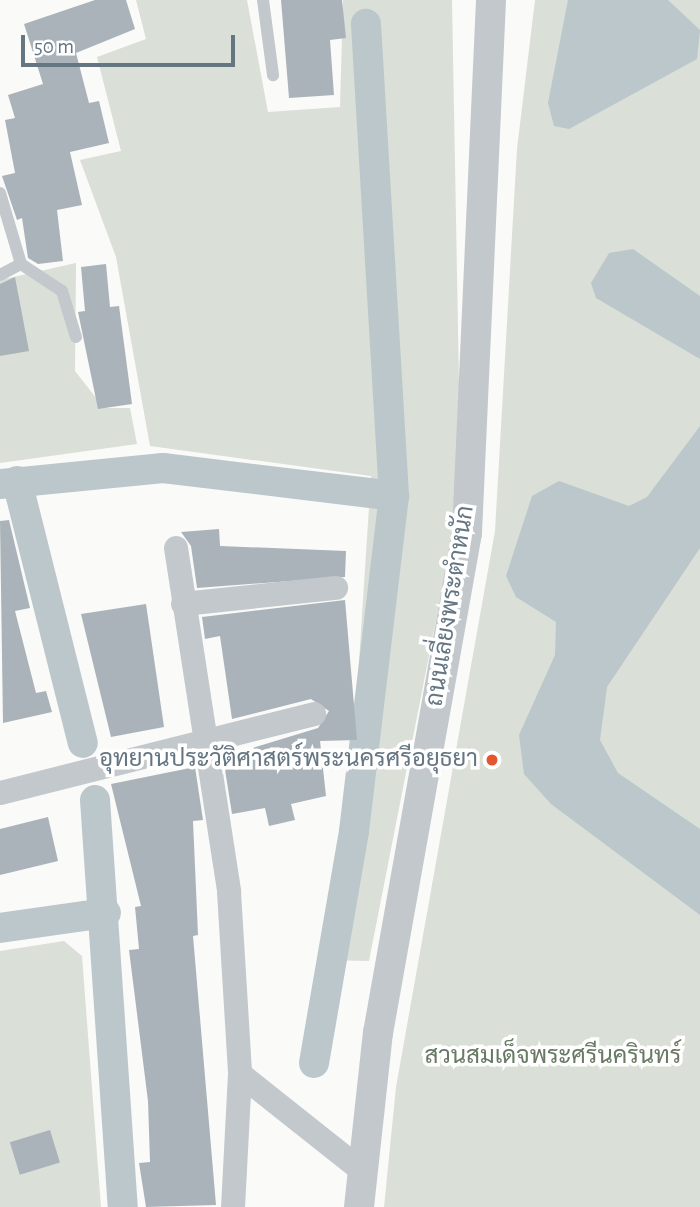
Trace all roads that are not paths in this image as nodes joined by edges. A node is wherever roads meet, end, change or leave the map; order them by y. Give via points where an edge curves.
1 (263, 0) edge
2 (491, 0) edge
3 (272, 75) dead end
4 (0, 193) edge
5 (21, 264) junction
6 (0, 275) edge
7 (76, 337) dead end
8 (176, 548) dead end
9 (336, 588) dead end
10 (183, 604) junction
11 (314, 713) dead end
12 (205, 742) junction
13 (0, 793) edge
14 (240, 1074) junction
15 (360, 1169) junction
16 (233, 1207) edge
17 (359, 1207) edge

1 - 3 lane
2 - 15 street, ถนนเลี่ยงพระตำหนัก via 467,533
4 - 5 lane
5 - 6 lane
5 - 7 lane via 62,291
8 - 10 street
9 - 10 street
10 - 12 street
11 - 12 street
12 - 13 street
12 - 14 street via 229,892
14 - 15 street
14 - 16 street
15 - 17 street, ถนนเลี่ยงพระตำหนัก

